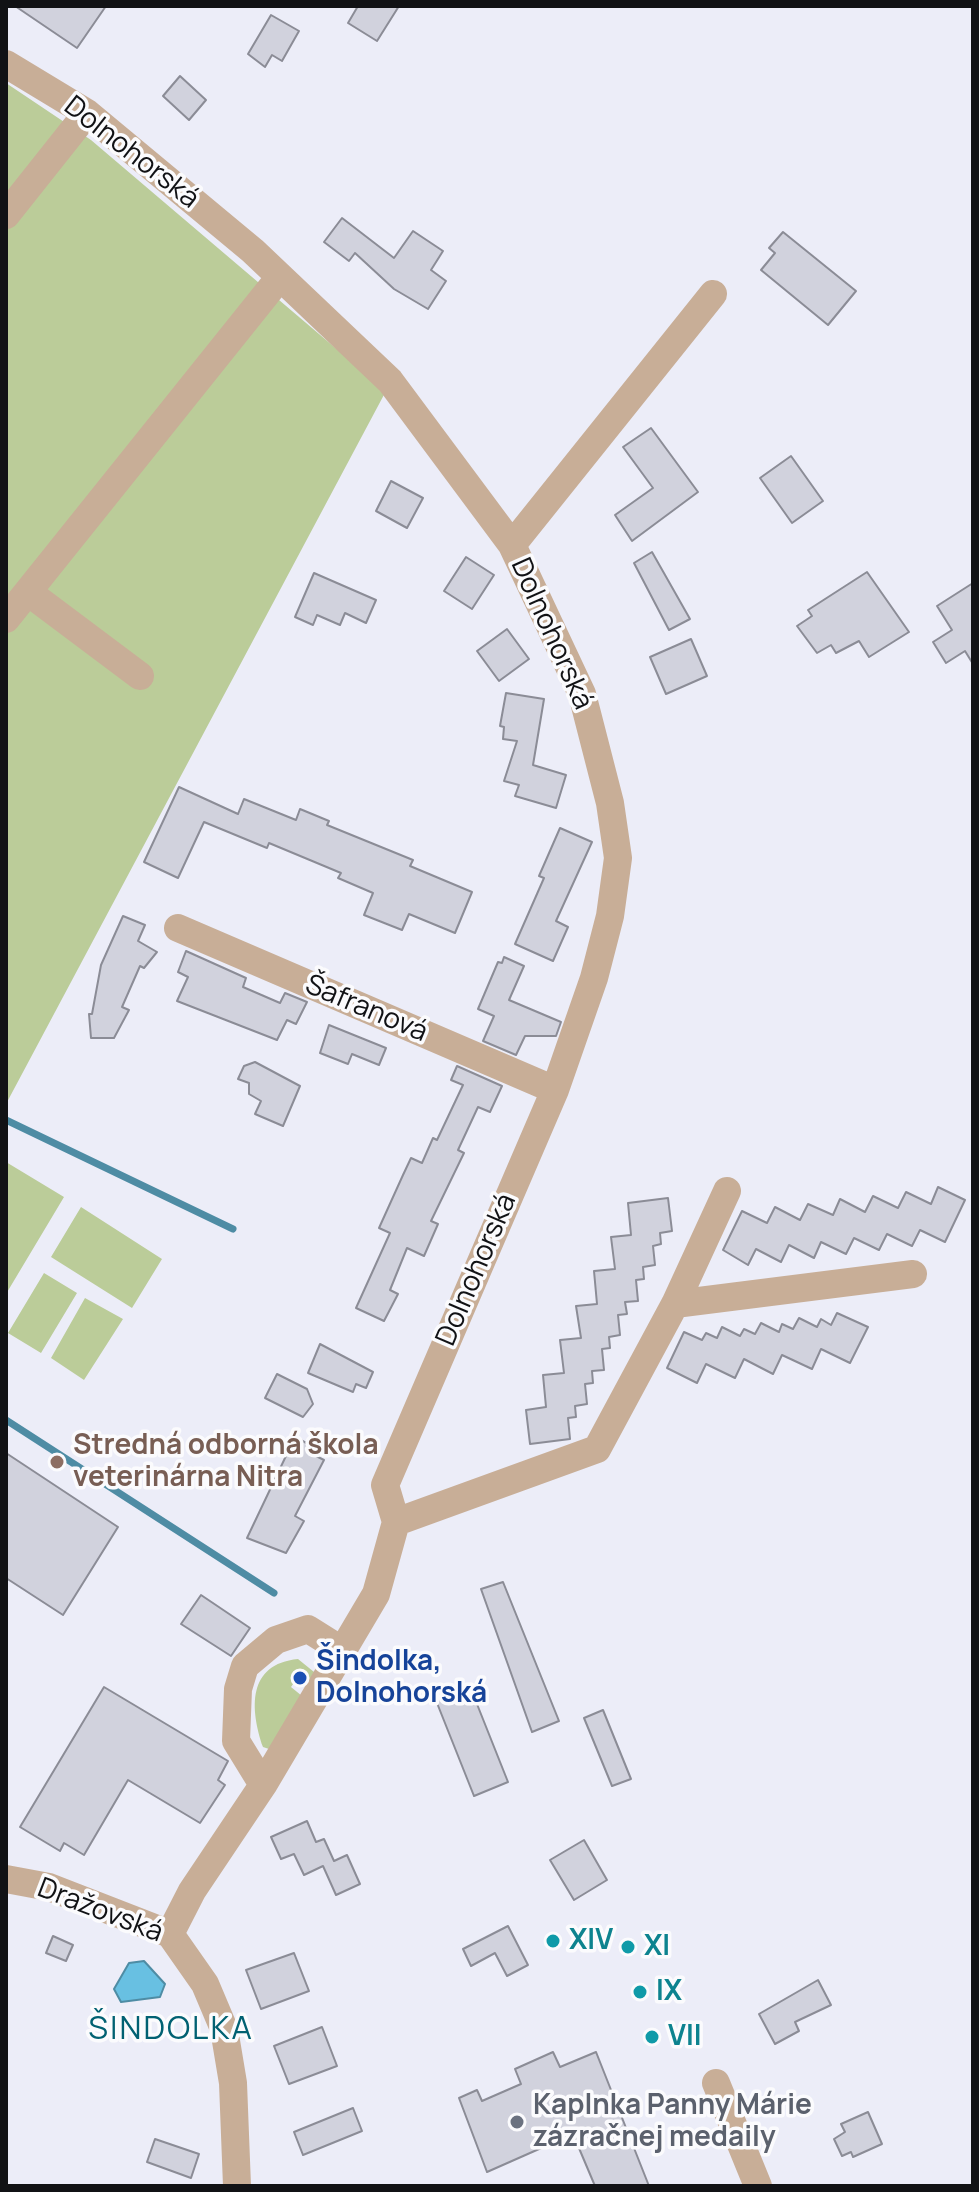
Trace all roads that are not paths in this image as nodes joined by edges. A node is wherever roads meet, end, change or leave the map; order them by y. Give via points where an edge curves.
1 (6, 64) edge
2 (87, 113) junction
3 (6, 215) edge
4 (280, 277) junction
5 (713, 294) dead end
6 (512, 545) junction
7 (28, 592) junction
8 (6, 619) edge
9 (140, 676) dead end
10 (178, 928) dead end
11 (555, 1090) junction
12 (727, 1191) dead end
13 (913, 1274) dead end
14 (675, 1304) junction
15 (396, 1522) junction
16 (343, 1651) junction
17 (263, 1785) junction
18 (6, 1879) edge
19 (170, 1934) junction
20 (716, 2083) dead end
21 (239, 2184) edge
22 (758, 2186) edge

1 - 2 street, Dolnohorská
2 - 3 street
2 - 4 street, Dolnohorská
4 - 6 street, Dolnohorská via 390,381
4 - 7 street
5 - 6 street
6 - 11 street, Dolnohorská via 582,694 618,858 617,887 597,966
7 - 8 street
7 - 9 street
10 - 11 street, Šafranová
11 - 15 street, Dolnohorská via 385,1485
12 - 14 street
13 - 14 street
14 - 15 street via 597,1449
15 - 16 street via 376,1594
16 - 17 street
16 - 17 street via 308,1629 276,1640 245,1666 238,1689 236,1741
17 - 19 street via 192,1891
18 - 19 street, Dražovská via 49,1887
19 - 21 street, Dražovská via 205,1984 224,2029
20 - 22 street

